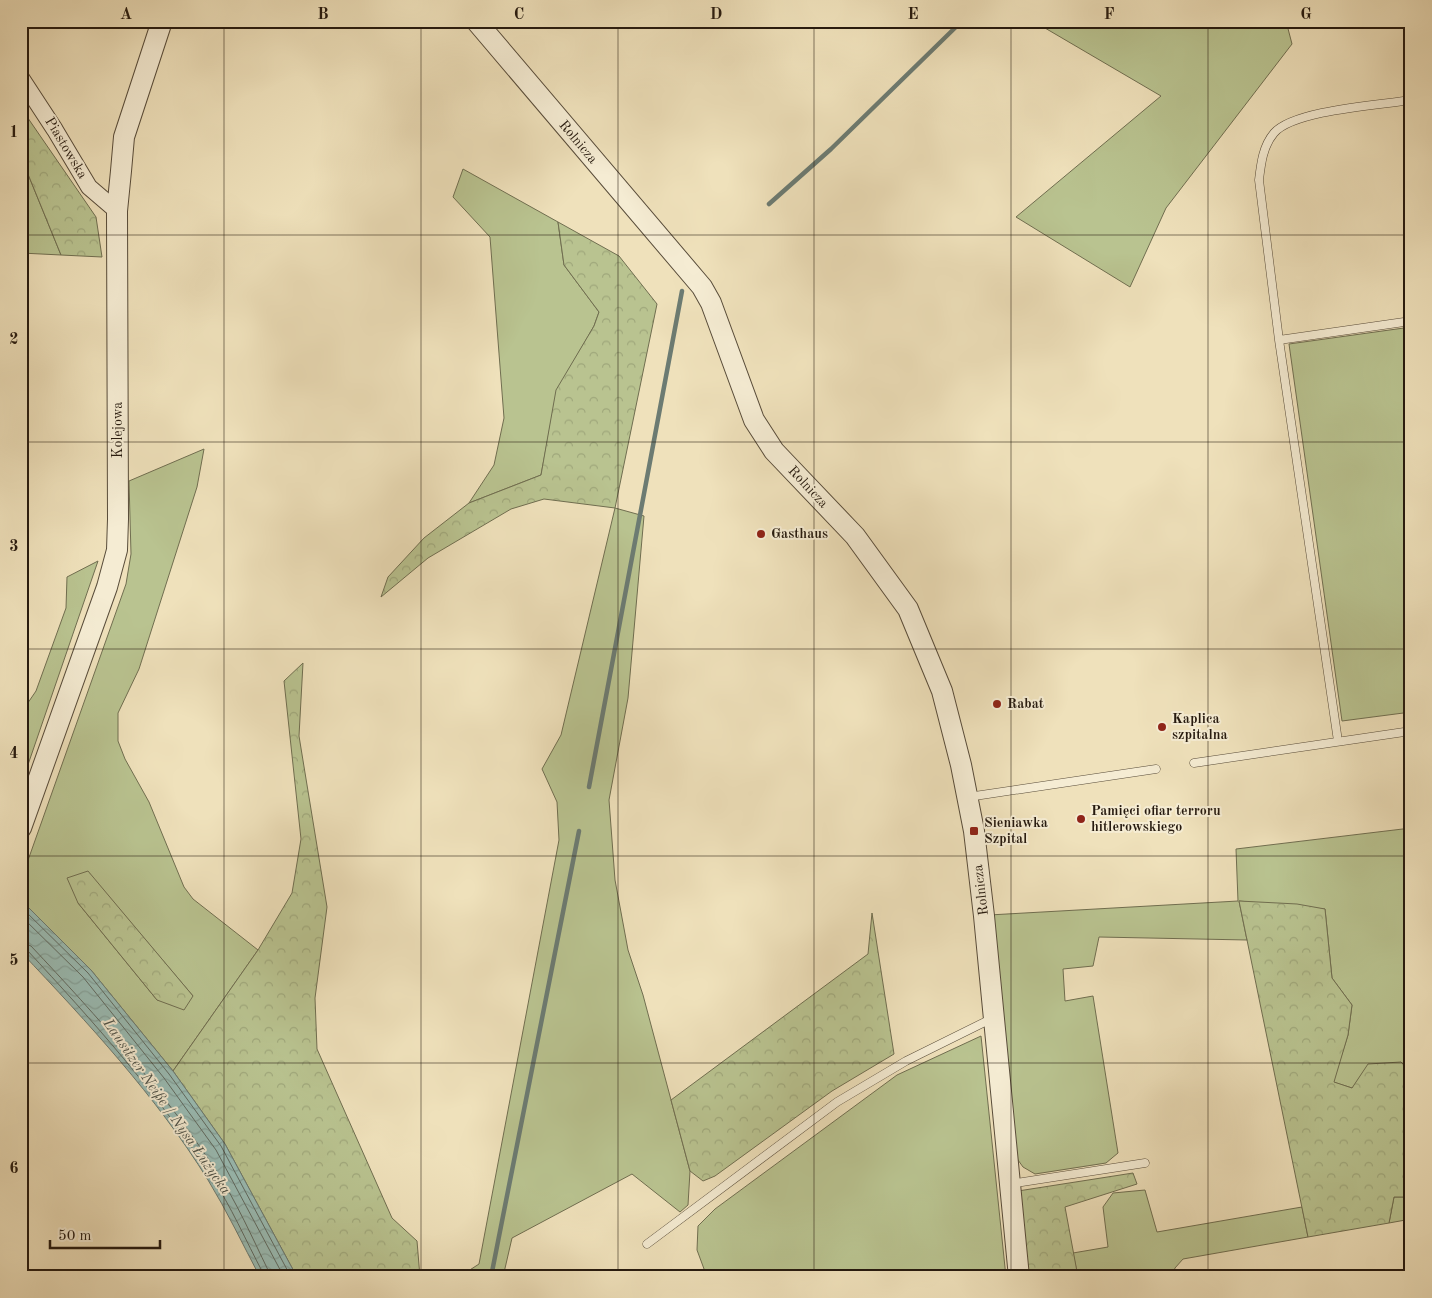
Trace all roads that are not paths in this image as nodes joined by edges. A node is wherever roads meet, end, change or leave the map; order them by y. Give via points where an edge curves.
1 (162, 21) edge
2 (476, 21) edge
3 (21, 78) edge
4 (1411, 100) edge
5 (117, 211) junction
6 (1411, 321) edge
7 (1279, 340) junction
8 (1411, 731) edge
9 (1338, 741) junction
10 (1194, 763) dead end
11 (1156, 769) dead end
12 (968, 797) junction
13 (21, 828) edge
14 (994, 1018) junction
15 (1145, 1163) dead end
16 (1010, 1184) junction
17 (646, 1244) dead end
18 (1019, 1277) edge

1 - 5 street, Kolejowa via 124,137
2 - 12 street, Rolnicza via 702,287 711,303 754,420 774,451 855,536 908,609 942,692
3 - 5 street, Piastowska via 89,187
4 - 7 lane via 1314,114 1275,132 1266,147 1260,180
5 - 13 street, Kolejowa via 116,550 107,587
6 - 7 lane
7 - 9 lane
8 - 9 lane
9 - 10 lane
11 - 12 lane
12 - 14 street, Rolnicza
14 - 16 street, Rolnicza
14 - 17 lane via 906,1061 837,1102
15 - 16 lane
16 - 18 street, Rolnicza

